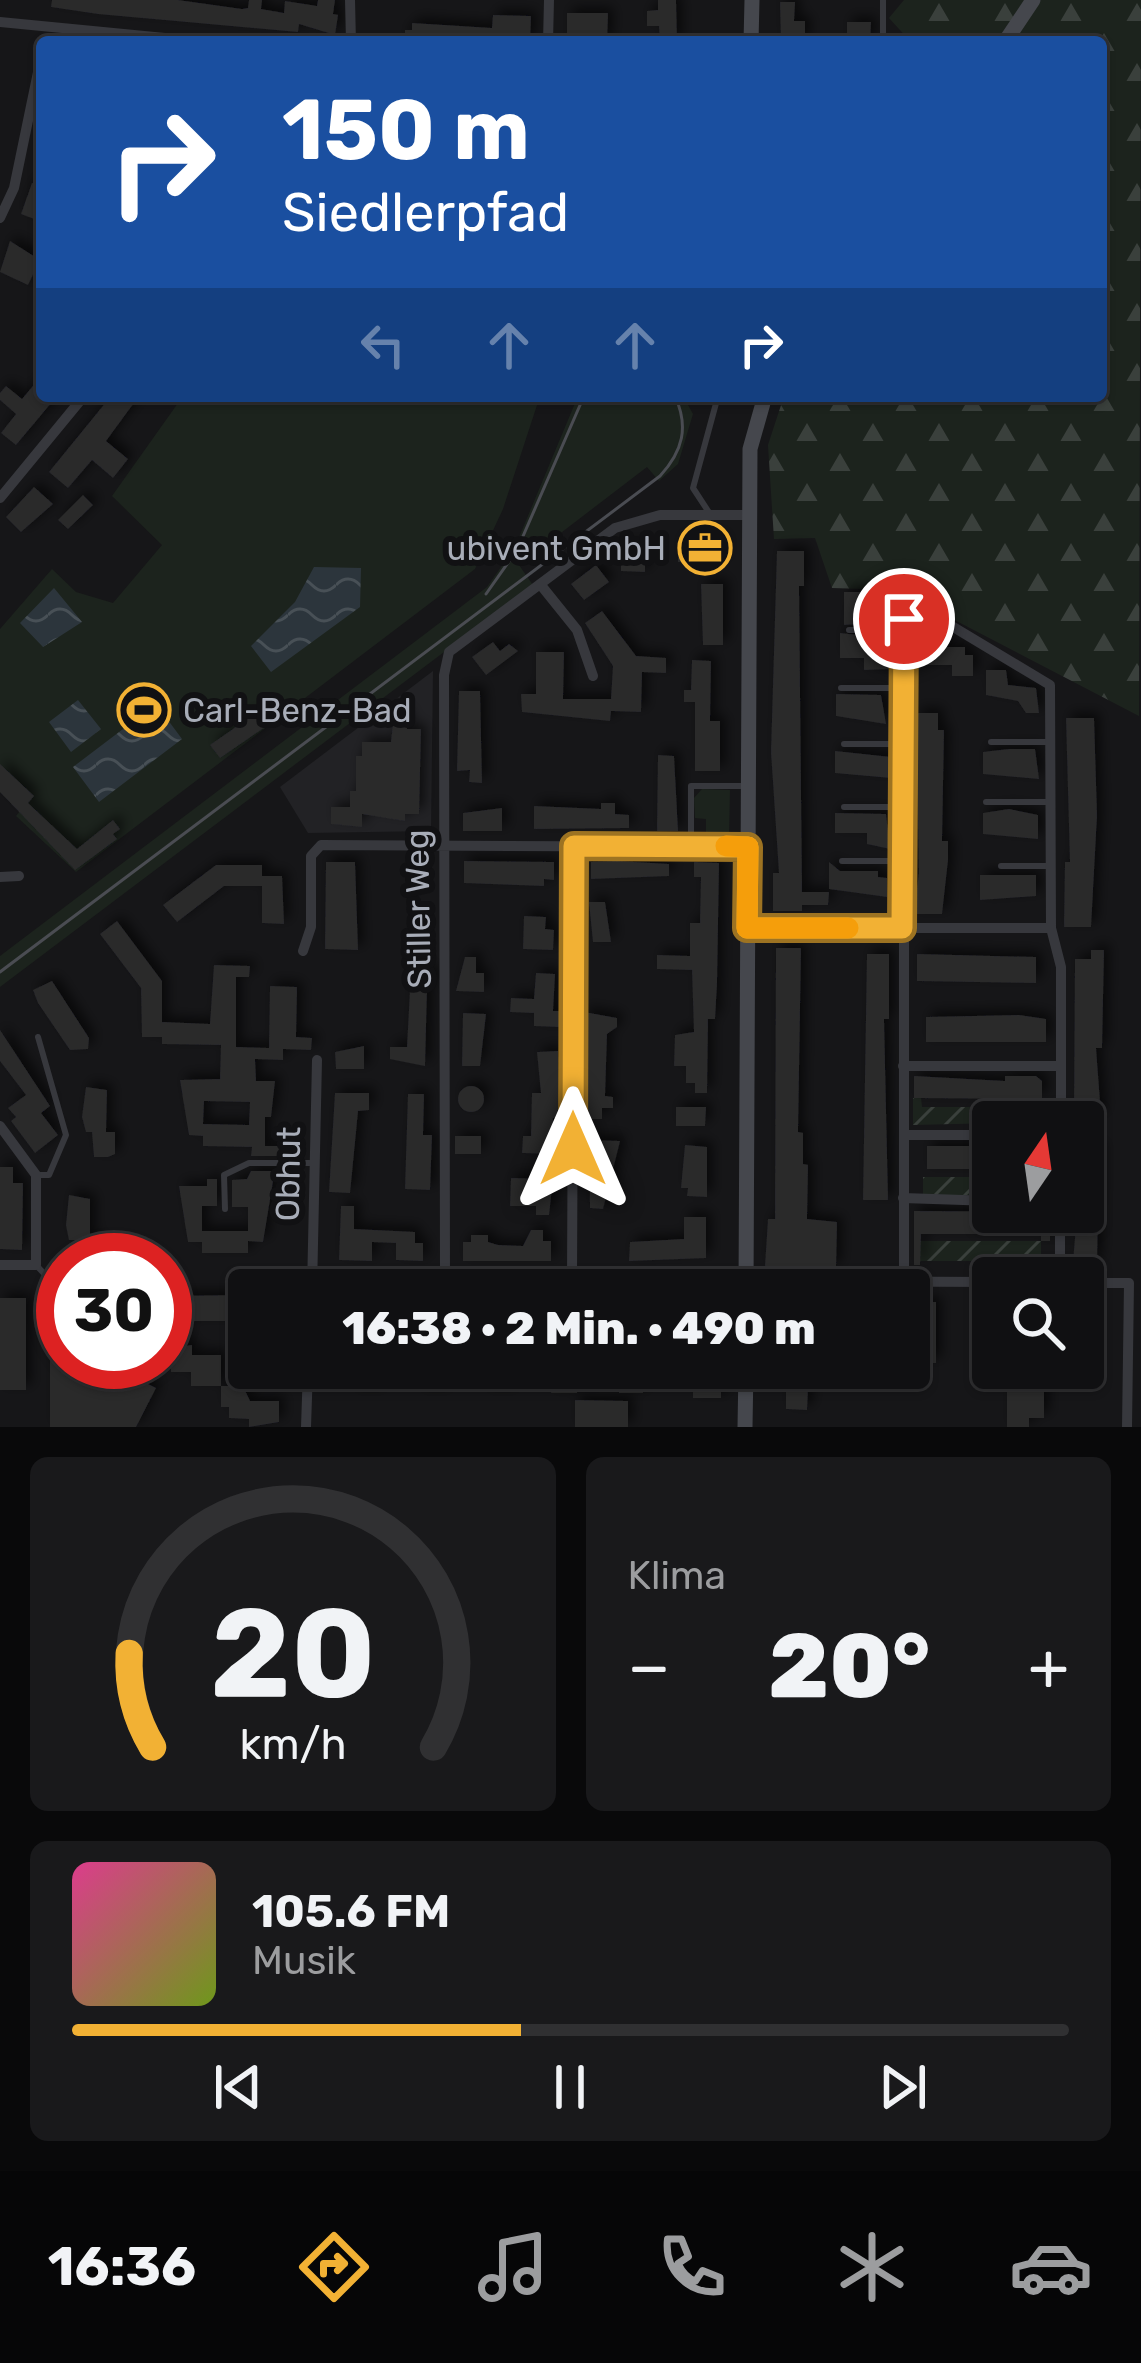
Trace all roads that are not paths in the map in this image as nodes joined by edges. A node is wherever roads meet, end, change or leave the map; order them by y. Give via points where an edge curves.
1 (350, 0) edge
2 (549, 0) edge
3 (752, 0) edge
4 (883, 0) edge
5 (1030, 1) edge
6 (0, 22) edge
7 (46, 26) junction
8 (883, 34) dead end
9 (45, 36) edge
10 (146, 36) edge
11 (351, 36) edge
12 (548, 36) edge
13 (752, 36) edge
14 (1009, 36) edge
15 (36, 88) edge
16 (0, 218) edge
17 (79, 402) edge
18 (716, 402) edge
19 (763, 402) edge
20 (0, 498) edge
21 (710, 514) junction
22 (749, 515) junction
23 (541, 584) junction
24 (849, 630) dead end
25 (904, 630) junction
26 (593, 676) dead end
27 (841, 688) dead end
28 (904, 688) junction
29 (992, 742) dead end
30 (1052, 742) junction
31 (844, 744) dead end
32 (903, 744) junction
33 (747, 786) junction
34 (986, 802) dead end
35 (1052, 802) junction
36 (844, 807) dead end
37 (902, 807) junction
38 (445, 845) junction
39 (692, 845) junction
40 (574, 846) junction
41 (748, 847) junction
42 (842, 860) dead end
43 (902, 861) junction
44 (1001, 866) dead end
45 (1051, 866) junction
46 (0, 877) edge
47 (20, 877) dead end
48 (747, 928) junction
49 (902, 928) junction
50 (1051, 928) junction
51 (304, 951) dead end
52 (38, 1037) dead end
53 (316, 1060) dead end
54 (903, 1066) junction
55 (1061, 1066) junction
56 (1061, 1101) edge
57 (0, 1126) edge
58 (972, 1135) edge
59 (904, 1136) junction
60 (316, 1163) junction
61 (36, 1175) junction
62 (903, 1198) junction
63 (972, 1200) edge
64 (225, 1209) dead end
65 (36, 1233) edge
66 (0, 1265) edge
67 (36, 1265) edge
68 (313, 1269) edge
69 (445, 1269) edge
70 (572, 1269) edge
71 (746, 1269) edge
72 (904, 1269) edge
73 (930, 1282) edge
74 (972, 1282) edge
75 (1104, 1282) edge
76 (307, 1389) edge
77 (746, 1389) edge
78 (306, 1427) edge
79 (745, 1427) edge
80 (1127, 1427) edge

1 - 11 street
2 - 12 street
3 - 13 street
4 - 8 lane
5 - 14 street
6 - 7 street
7 - 9 street
7 - 10 street
15 - 16 street
17 - 20 street
18 - 21 lane via 693,488
19 - 22 street via 750,448
21 - 22 street, Stiller Weg
21 - 23 street, Stiller Weg via 638,518
22 - 33 street
23 - 26 street via 577,630
23 - 38 street, Stiller Weg via 449,652
24 - 25 lane
25 - 28 street
25 - 30 street via 904,619 940,619 1043,677 1052,694
27 - 28 lane
28 - 32 street
29 - 30 lane
30 - 35 street
31 - 32 lane
32 - 37 street
33 - 39 lane via 691,787
33 - 41 street
34 - 35 lane
35 - 45 street
36 - 37 lane
37 - 43 street
38 - 40 street
38 - 51 street via 321,845 311,856
38 - 69 street, Stiller Weg
39 - 40 street
39 - 41 street
40 - 70 street
41 - 48 street
42 - 43 lane
43 - 49 street
44 - 45 lane
45 - 50 street
46 - 47 street
48 - 49 street
48 - 71 street
49 - 50 street
49 - 54 street
50 - 55 street via 1061,967
52 - 61 lane via 66,1135 49,1175
53 - 60 street, Obhut
54 - 55 street
54 - 59 street
55 - 56 street
57 - 61 street
58 - 59 street
59 - 62 street
60 - 64 lane via 249,1162 224,1175
60 - 68 street, Obhut
61 - 65 street
62 - 63 street
62 - 72 street
66 - 67 street
73 - 74 street
75 - 80 street via 1129,1283
76 - 78 street
77 - 79 street

